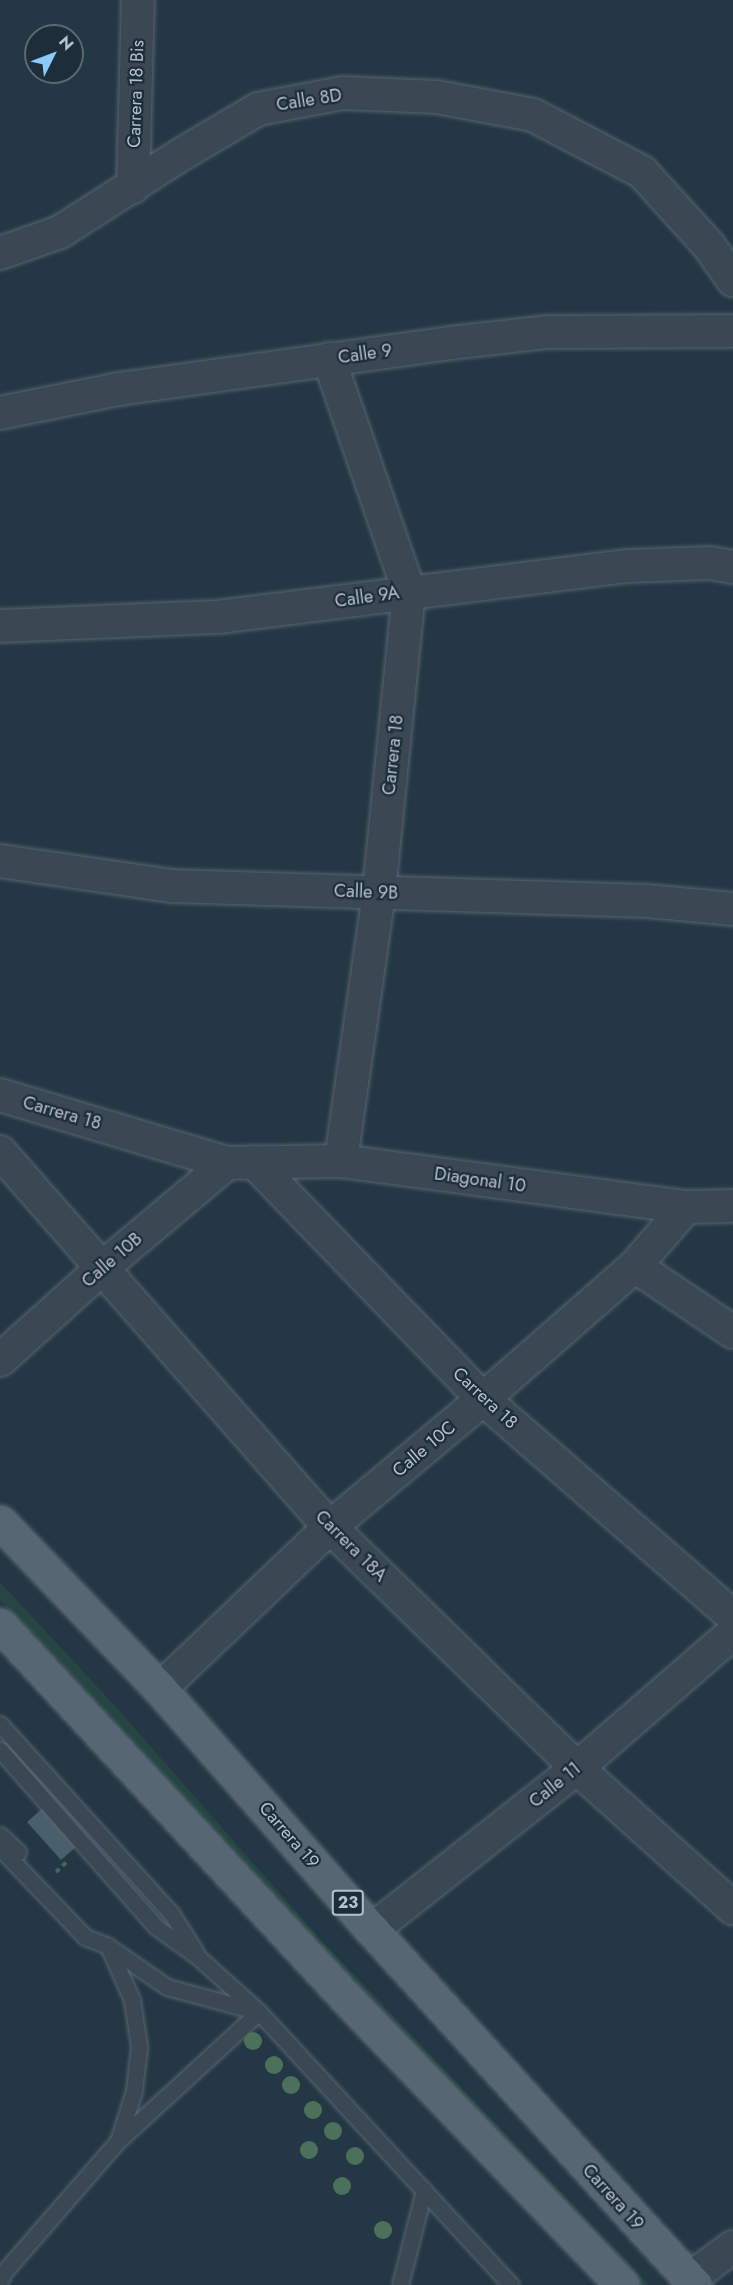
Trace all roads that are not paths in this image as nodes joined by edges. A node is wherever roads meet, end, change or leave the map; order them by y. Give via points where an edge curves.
1 (138, 0) edge
2 (133, 187) junction
3 (0, 253) edge
4 (733, 280) edge
5 (733, 331) edge
6 (330, 359) junction
7 (0, 413) edge
8 (733, 567) edge
9 (409, 591) junction
10 (0, 626) edge
11 (0, 861) edge
12 (379, 893) junction
13 (733, 909) edge
14 (0, 1095) edge
15 (0, 1152) edge
16 (341, 1161) junction
17 (240, 1163) junction
18 (733, 1206) edge
19 (686, 1207) junction
20 (635, 1266) junction
21 (102, 1268) junction
22 (733, 1332) edge
23 (0, 1360) edge
24 (483, 1399) junction
25 (0, 1522) edge
26 (330, 1527) junction
27 (733, 1616) edge
28 (0, 1625) edge
29 (733, 1633) edge
30 (160, 1689) junction
31 (0, 1724) edge
32 (0, 1750) edge
33 (577, 1768) junction
34 (0, 1835) edge
35 (0, 1848) edge
36 (733, 1908) edge
37 (372, 1930) junction
38 (103, 1944) junction
39 (198, 1958) junction
40 (259, 2012) junction
41 (118, 2141) junction
42 (424, 2190) junction
43 (733, 2247) edge
44 (0, 2280) edge
45 (692, 2282) edge
46 (400, 2285) edge
47 (511, 2285) edge
48 (622, 2285) edge

1 - 2 street, Carrera 18 Bis
2 - 3 street, Calle 8D via 60,232
2 - 4 street, Calle 8D via 258,109 343,93 437,97 533,116 642,172 709,246
5 - 6 street, Calle 9 via 548,332
6 - 7 street, Calle 9 via 120,389
6 - 9 street, Carrera 18
8 - 9 street, Calle 9A via 710,563 628,566
9 - 10 street, Calle 9A via 218,617
9 - 12 street, Carrera 18
11 - 12 street, Calle 9B via 172,886
12 - 13 street, Calle 9B via 647,901
12 - 16 street, Carrera 18
14 - 17 street, Carrera 18
15 - 21 street, Carrera 18A
16 - 17 street, Diagonal 10
16 - 19 street, Diagonal 10
17 - 21 street, Calle 10B
17 - 24 street, Carrera 18
18 - 19 street, Diagonal 10
19 - 20 street, Calle 10C
20 - 22 street
20 - 24 street, Calle 10C
21 - 23 street, Calle 10B
21 - 26 street, Carrera 18A
24 - 26 street, Calle 10C
24 - 27 street, Carrera 18
25 - 30 main road, Carrera 19 / 23
26 - 30 street, Calle 10C
26 - 33 street, Carrera 18A
28 - 48 main road via 347,1999
29 - 33 street, Calle 11
30 - 37 main road, Carrera 19 / 23
31 - 39 lane via 171,1913
32 - 39 lane via 156,1927
33 - 36 street, Carrera 18A
33 - 37 street, Calle 11
34 - 38 lane
35 - 38 lane via 85,1937
37 - 45 main road, Carrera 19 / 23
38 - 40 lane via 167,1986
38 - 41 lane via 132,2000 139,2047 134,2091
39 - 40 lane
40 - 41 lane
40 - 42 lane
41 - 44 lane
42 - 46 lane
42 - 47 lane
43 - 45 street

